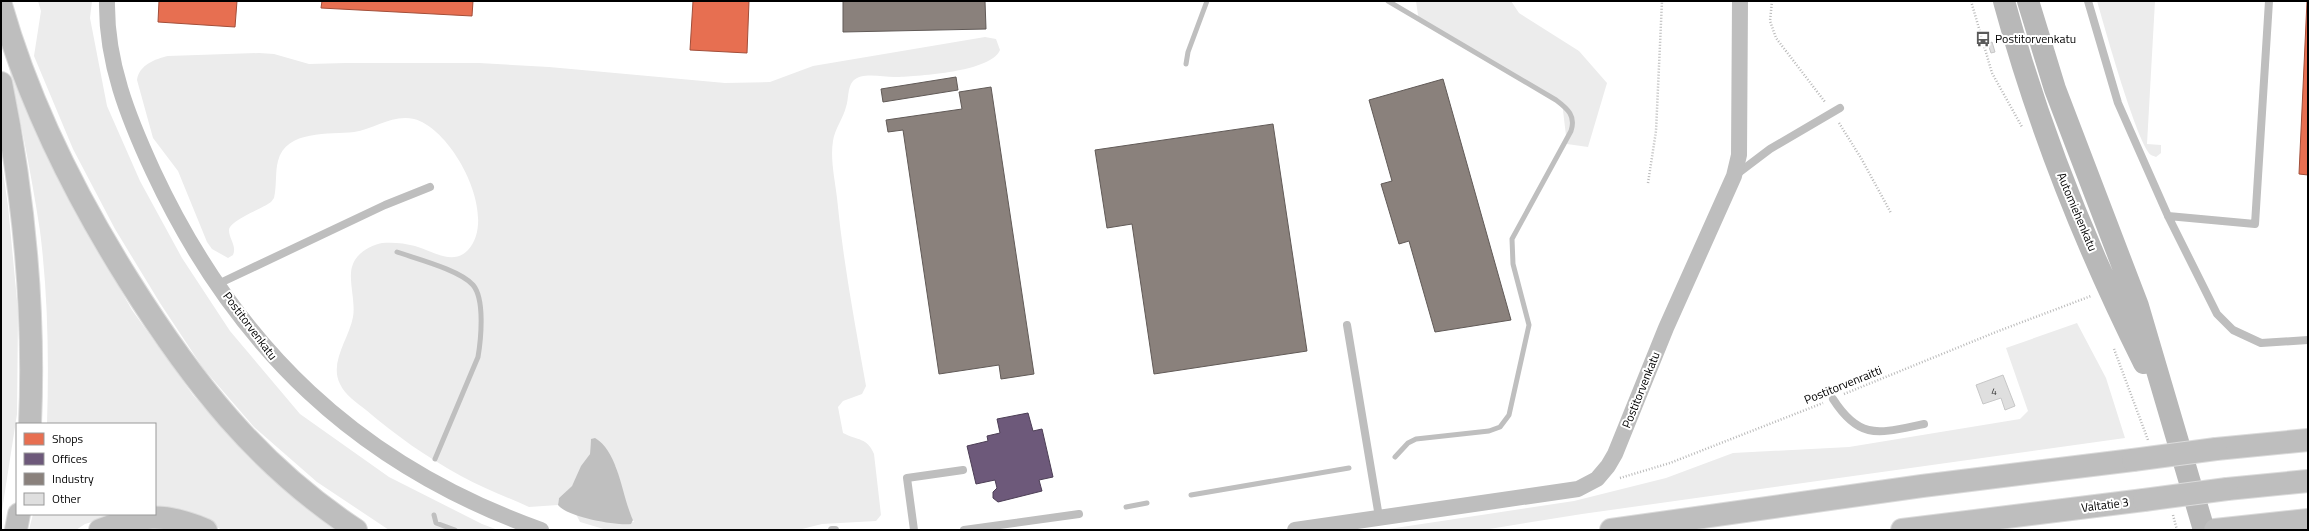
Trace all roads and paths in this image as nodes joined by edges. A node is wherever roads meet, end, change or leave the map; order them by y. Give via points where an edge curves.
1 (107, 1) edge
2 (1662, 1) edge
3 (1740, 1) edge
4 (1772, 1) edge
5 (2004, 1) edge
6 (2028, 1) edge
7 (2088, 1) edge
8 (2269, 1) edge
9 (1, 5) edge
10 (1, 84) edge
11 (1840, 108) dead end
12 (1832, 113) junction
13 (1734, 176) junction
14 (1648, 184) dead end
15 (430, 187) dead end
16 (1891, 213) dead end
17 (2168, 216) junction
18 (218, 284) junction
19 (2096, 302) dead end
20 (1347, 325) dead end
21 (2308, 340) edge
22 (2113, 345) dead end
23 (1833, 399) junction
24 (2170, 414) junction
25 (30, 423) edge
26 (1924, 424) dead end
27 (2308, 440) edge
28 (2150, 445) dead end
29 (963, 470) dead end
30 (1597, 480) junction
31 (2308, 481) edge
32 (2171, 509) dead end
33 (1078, 514) dead end
34 (19, 515) edge
35 (1379, 517) junction
36 (2308, 520) edge
37 (16, 530) edge
38 (100, 530) edge
39 (206, 530) edge
40 (356, 530) edge
41 (541, 530) edge
42 (914, 530) edge
43 (964, 530) edge
44 (1295, 530) edge
45 (1611, 530) edge
46 (1902, 530) edge
47 (2177, 530) edge
48 (2204, 530) edge
49 (2214, 530) edge

1 - 18 street, Postitorvenkatu via 110,48 117,82 140,143 176,217
2 - 14 path via 1656,130
3 - 13 street, Postitorvenkatu via 1739,155
4 - 12 path via 1770,21 1776,38
5 - 24 main road, Automiehenkatu via 2025,75 2056,162 2120,315
6 - 24 main road, Automiehenkatu via 2055,89 2138,306
7 - 17 lane via 2118,103
8 - 17 lane via 2255,224
9 - 40 highway via 36,103 64,165 97,232 162,334 206,394 252,446 300,490
10 - 25 highway via 19,184 26,248 30,310
11 - 12 lane
12 - 13 lane via 1770,149
12 - 16 path via 1861,158
13 - 30 street, Postitorvenkatu via 1666,328 1615,454
15 - 18 lane via 378,208
17 - 21 lane via 2217,314 2233,330 2260,343
18 - 41 street, Postitorvenkatu via 271,356 348,427 441,487 508,518
19 - 23 path, Postitorvenraitti via 2093,295
20 - 35 lane
22 - 28 path
23 - 26 lane via 1848,420 1866,430 1888,431
23 - 30 path, Postitorvenraitti via 1670,463 1622,478
24 - 48 main road, Automiehenkatu
27 - 45 highway, bridge via 2216,448
29 - 42 lane via 907,478
30 - 35 street, Postitorvenkatu via 1578,489
31 - 46 highway, Valtatie 3, bridge
32 - 47 path
33 - 43 lane
34 - 37 highway
35 - 44 street, Postitorvenkatu
36 - 49 highway
38 - 39 highway via 132,519 162,517

